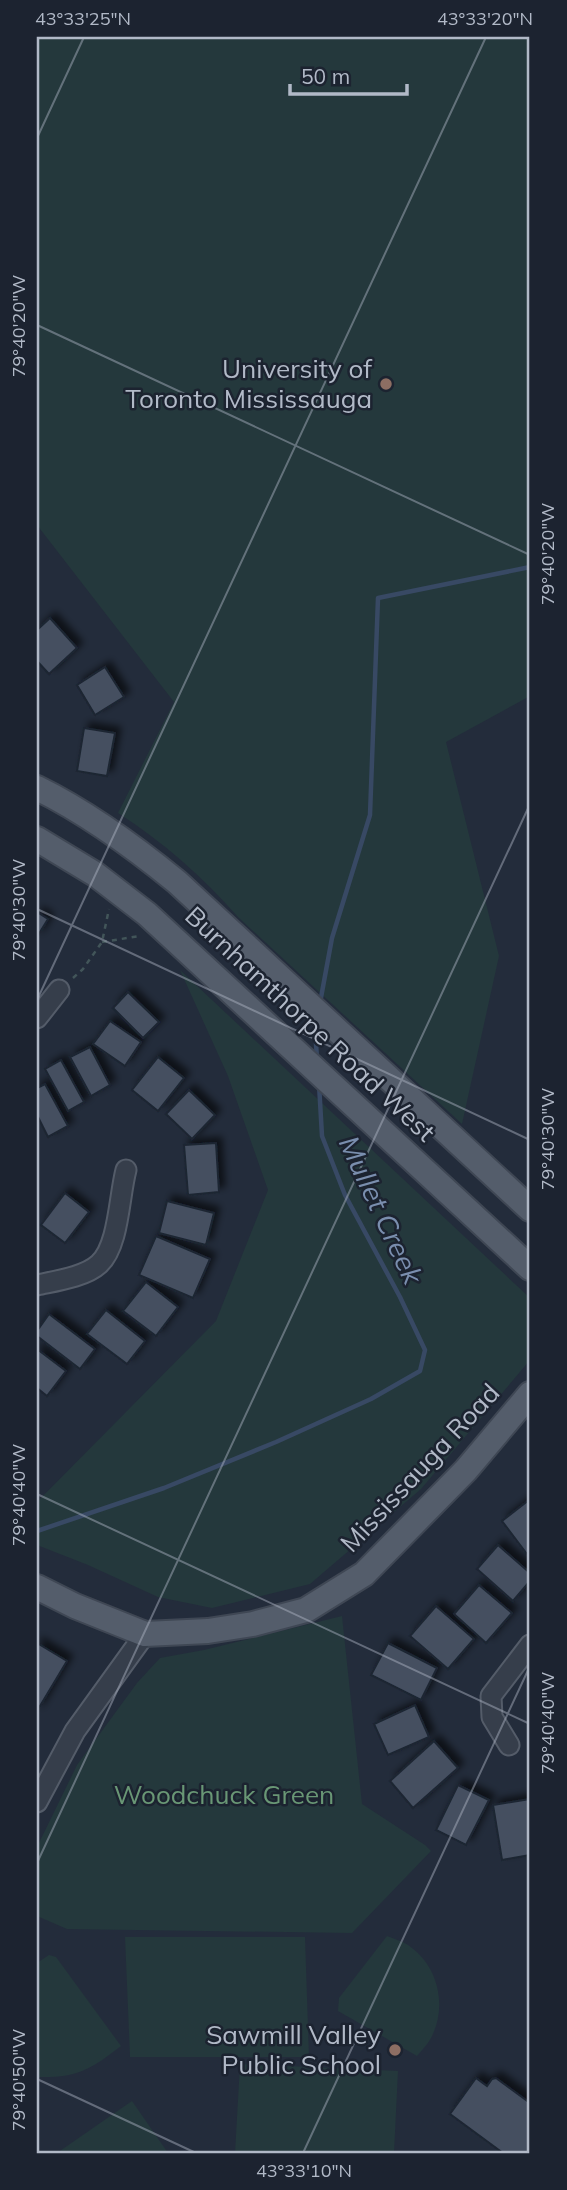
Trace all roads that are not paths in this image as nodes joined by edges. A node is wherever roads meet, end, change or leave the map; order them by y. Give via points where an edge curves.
1 (37, 788) edge
2 (37, 839) edge
3 (59, 990) road end
4 (37, 1018) edge
5 (126, 1170) dead end
6 (530, 1209) edge
7 (530, 1268) edge
8 (37, 1285) edge
9 (530, 1394) edge
10 (37, 1587) edge
11 (145, 1634) junction
12 (530, 1645) edge
13 (509, 1745) dead end
14 (37, 1802) edge

1 - 6 main road, Burnhamthorpe Road West via 90,818 177,882
2 - 7 main road, Burnhamthorpe Road West via 78,863 147,915
3 - 4 street
5 - 8 street via 111,1244 99,1264 75,1276
9 - 11 main road, Mississauga Road via 466,1470 364,1574 306,1610 208,1631
10 - 11 main road, Mississauga Road
11 - 14 street via 75,1731
12 - 13 street via 491,1696 492,1717

